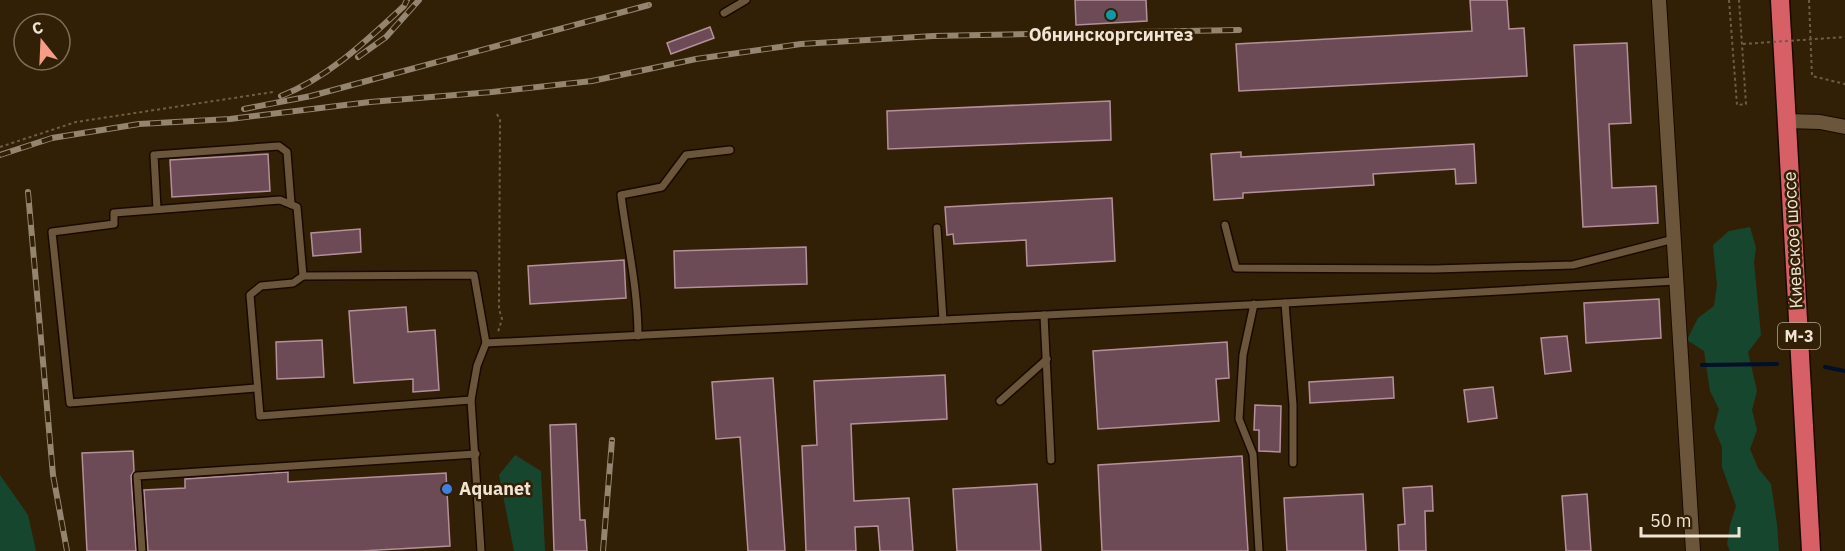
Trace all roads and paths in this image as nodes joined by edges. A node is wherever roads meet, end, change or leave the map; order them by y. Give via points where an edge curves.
1 (746, 0) edge
2 (1659, 0) edge
3 (1729, 0) edge
4 (1739, 0) edge
5 (1780, 0) edge
6 (1809, 0) edge
7 (724, 12) dead end
8 (1845, 37) edge
9 (1743, 44) junction
10 (1845, 84) edge
11 (273, 92) dead end
12 (496, 114) dead end
13 (1787, 121) junction
14 (1845, 127) edge
15 (0, 147) edge
16 (730, 150) dead end
17 (291, 204) junction
18 (157, 209) junction
19 (1225, 225) dead end
20 (937, 228) dead end
21 (1674, 239) junction
22 (303, 276) junction
23 (1676, 281) junction
24 (1285, 303) junction
25 (1254, 304) junction
26 (1044, 315) junction
27 (943, 320) junction
28 (638, 336) junction
29 (490, 343) junction
30 (1047, 359) junction
31 (257, 388) junction
32 (471, 400) junction
33 (1000, 401) dead end
34 (476, 454) junction
35 (1051, 460) dead end
36 (1293, 463) dead end
37 (142, 551) edge
38 (481, 551) edge
39 (1259, 551) edge
40 (1693, 551) edge
41 (1811, 551) edge

1 - 7 lane
2 - 21 street
3 - 9 path via 1737,105 1746,104
4 - 9 path
5 - 13 highway, Киевское шоссе / М-3
6 - 10 path via 1812,76
8 - 9 path, bridge
11 - 15 path via 76,122
12 - 29 path via 500,120 502,319
13 - 14 street
13 - 41 highway, Киевское шоссе / М-3
16 - 28 lane via 686,155 662,187 621,195 638,303
17 - 18 lane via 280,200
17 - 18 lane via 287,152 279,146 154,155
17 - 22 lane via 297,207
18 - 31 lane via 114,213 114,224 52,232 70,403
19 - 21 lane via 1236,267 1435,269 1573,265
20 - 27 lane
21 - 23 street
22 - 29 lane via 474,275
22 - 31 lane via 293,283 261,285 250,296
23 - 24 lane
23 - 40 street
24 - 25 lane
24 - 36 lane
25 - 26 lane
25 - 39 lane via 1243,355 1239,419 1253,454
26 - 27 lane
26 - 30 lane
27 - 28 lane
28 - 29 lane
29 - 32 lane via 477,366
30 - 33 lane
30 - 35 lane
31 - 32 lane via 260,416
32 - 34 lane
34 - 37 lane via 138,476
34 - 38 lane

